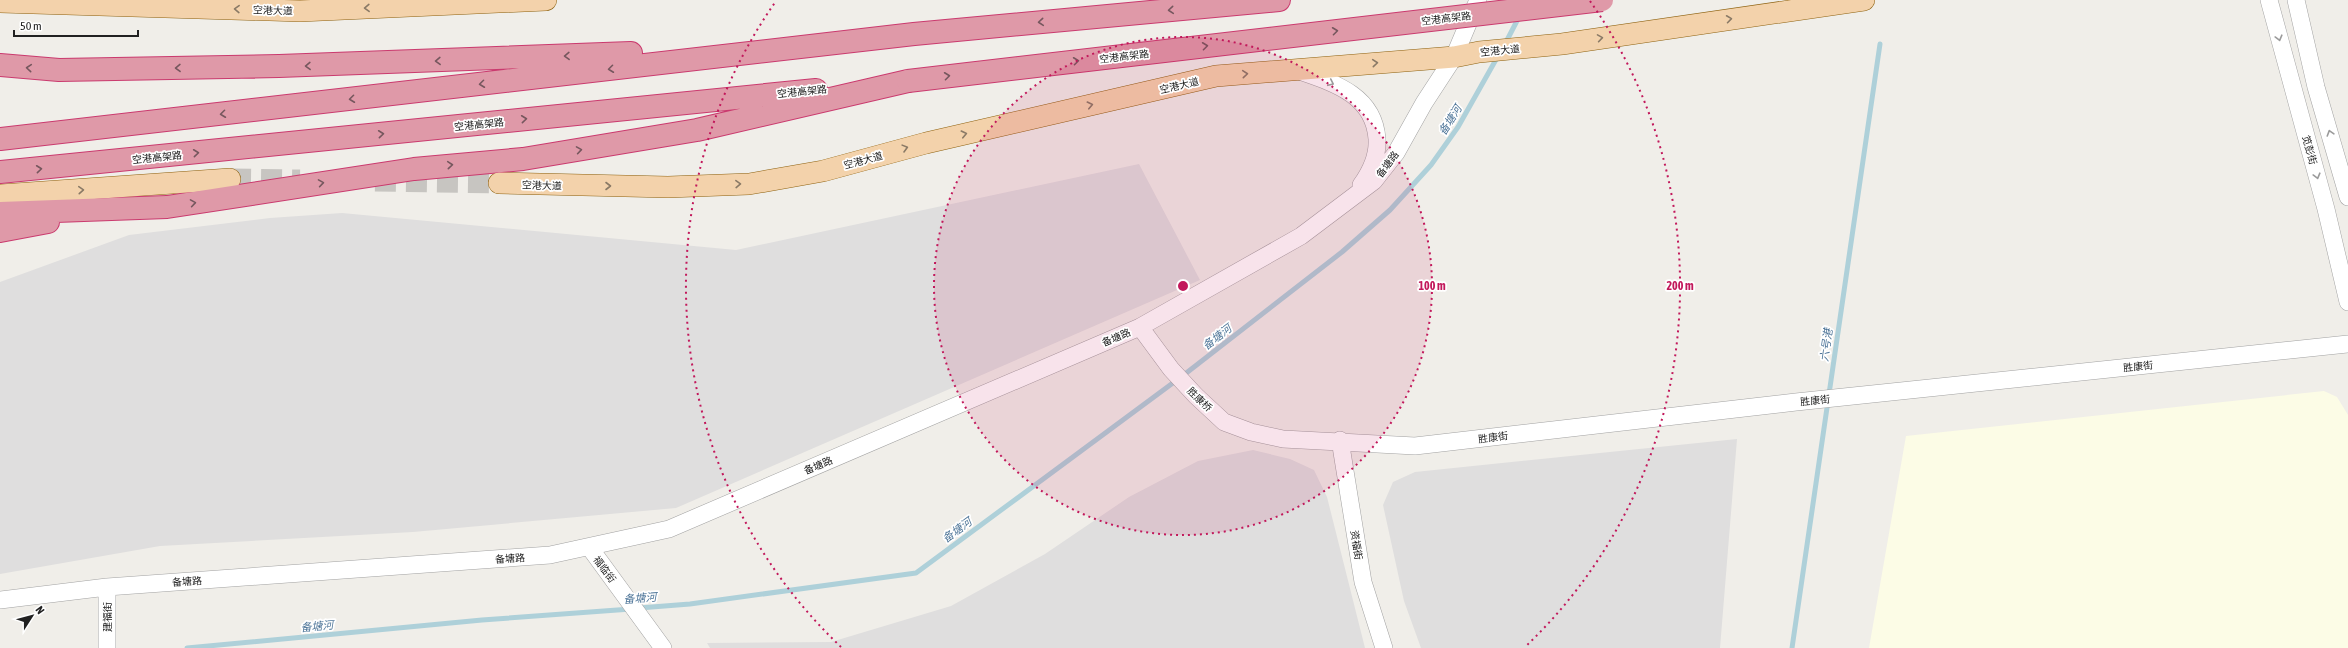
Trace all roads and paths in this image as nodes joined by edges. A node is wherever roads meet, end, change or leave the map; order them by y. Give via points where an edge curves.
1 (546, 0) edge
2 (1279, 0) edge
3 (1478, 0) edge
4 (1602, 0) edge
5 (1864, 0) edge
6 (2269, 0) edge
7 (2296, 0) edge
8 (0, 2) edge
9 (439, 2) edge
10 (413, 3) edge
11 (914, 34) junction
12 (1454, 57) junction
13 (0, 65) edge
14 (1295, 70) junction
15 (908, 81) junction
16 (0, 139) edge
17 (0, 172) edge
18 (230, 179) tunnel mouth
19 (499, 183) tunnel mouth
20 (0, 195) edge
21 (2348, 197) edge
22 (1349, 202) junction
23 (167, 207) junction
24 (0, 213) edge
25 (0, 231) edge
26 (2348, 302) edge
27 (1140, 327) junction
28 (2348, 344) edge
29 (1283, 439) joint
30 (1340, 440) junction
31 (590, 548) junction
32 (107, 587) junction
33 (0, 600) edge
34 (107, 646) edge
35 (663, 648) edge
36 (1384, 648) edge

1 - 9 main road, 空港大道
2 -> 11 highway
3 - 12 street, 备塘路
15 -> 4 highway, 空港高架路, bridge
12 -> 5 main road, 空港大道
6 -> 26 street, 笕彭街 via 2326,209
21 -> 7 street via 2316,87
10 -> 8 main road, 空港大道 via 300,11
9 - 10 main road, 空港大道
11 -> 13 highway via 640,53 393,63 59,70
11 -> 16 highway
14 -> 12 main road, 空港大道
12 - 22 street, 备塘路 via 1396,153 1374,181
19 -> 14 main road, 空港大道 via 668,187 749,184 823,171 926,143 1216,76
14 -> 22 street via 1330,82 1349,92 1366,106 1376,125 1378,151 1366,179
17 -> 15 highway, 空港高架路
23 -> 15 highway via 414,169 523,159 622,143 697,130
20 -> 18 main road
22 - 27 street, 备塘路 via 1301,236
23 - 24 highway
23 - 25 highway
27 - 29 street, 胜康桥 via 1171,369 1224,422 1251,432
27 - 31 street, 备塘路 via 669,529
28 - 30 street, 胜康街 via 1796,402 1415,446
29 - 30 street, 胜康街
30 - 36 street, 资福街 via 1363,582
31 - 32 street, 备塘路 via 550,555
31 - 35 street, 福临街
32 - 33 street, 备塘路
32 - 34 street, 建福街

